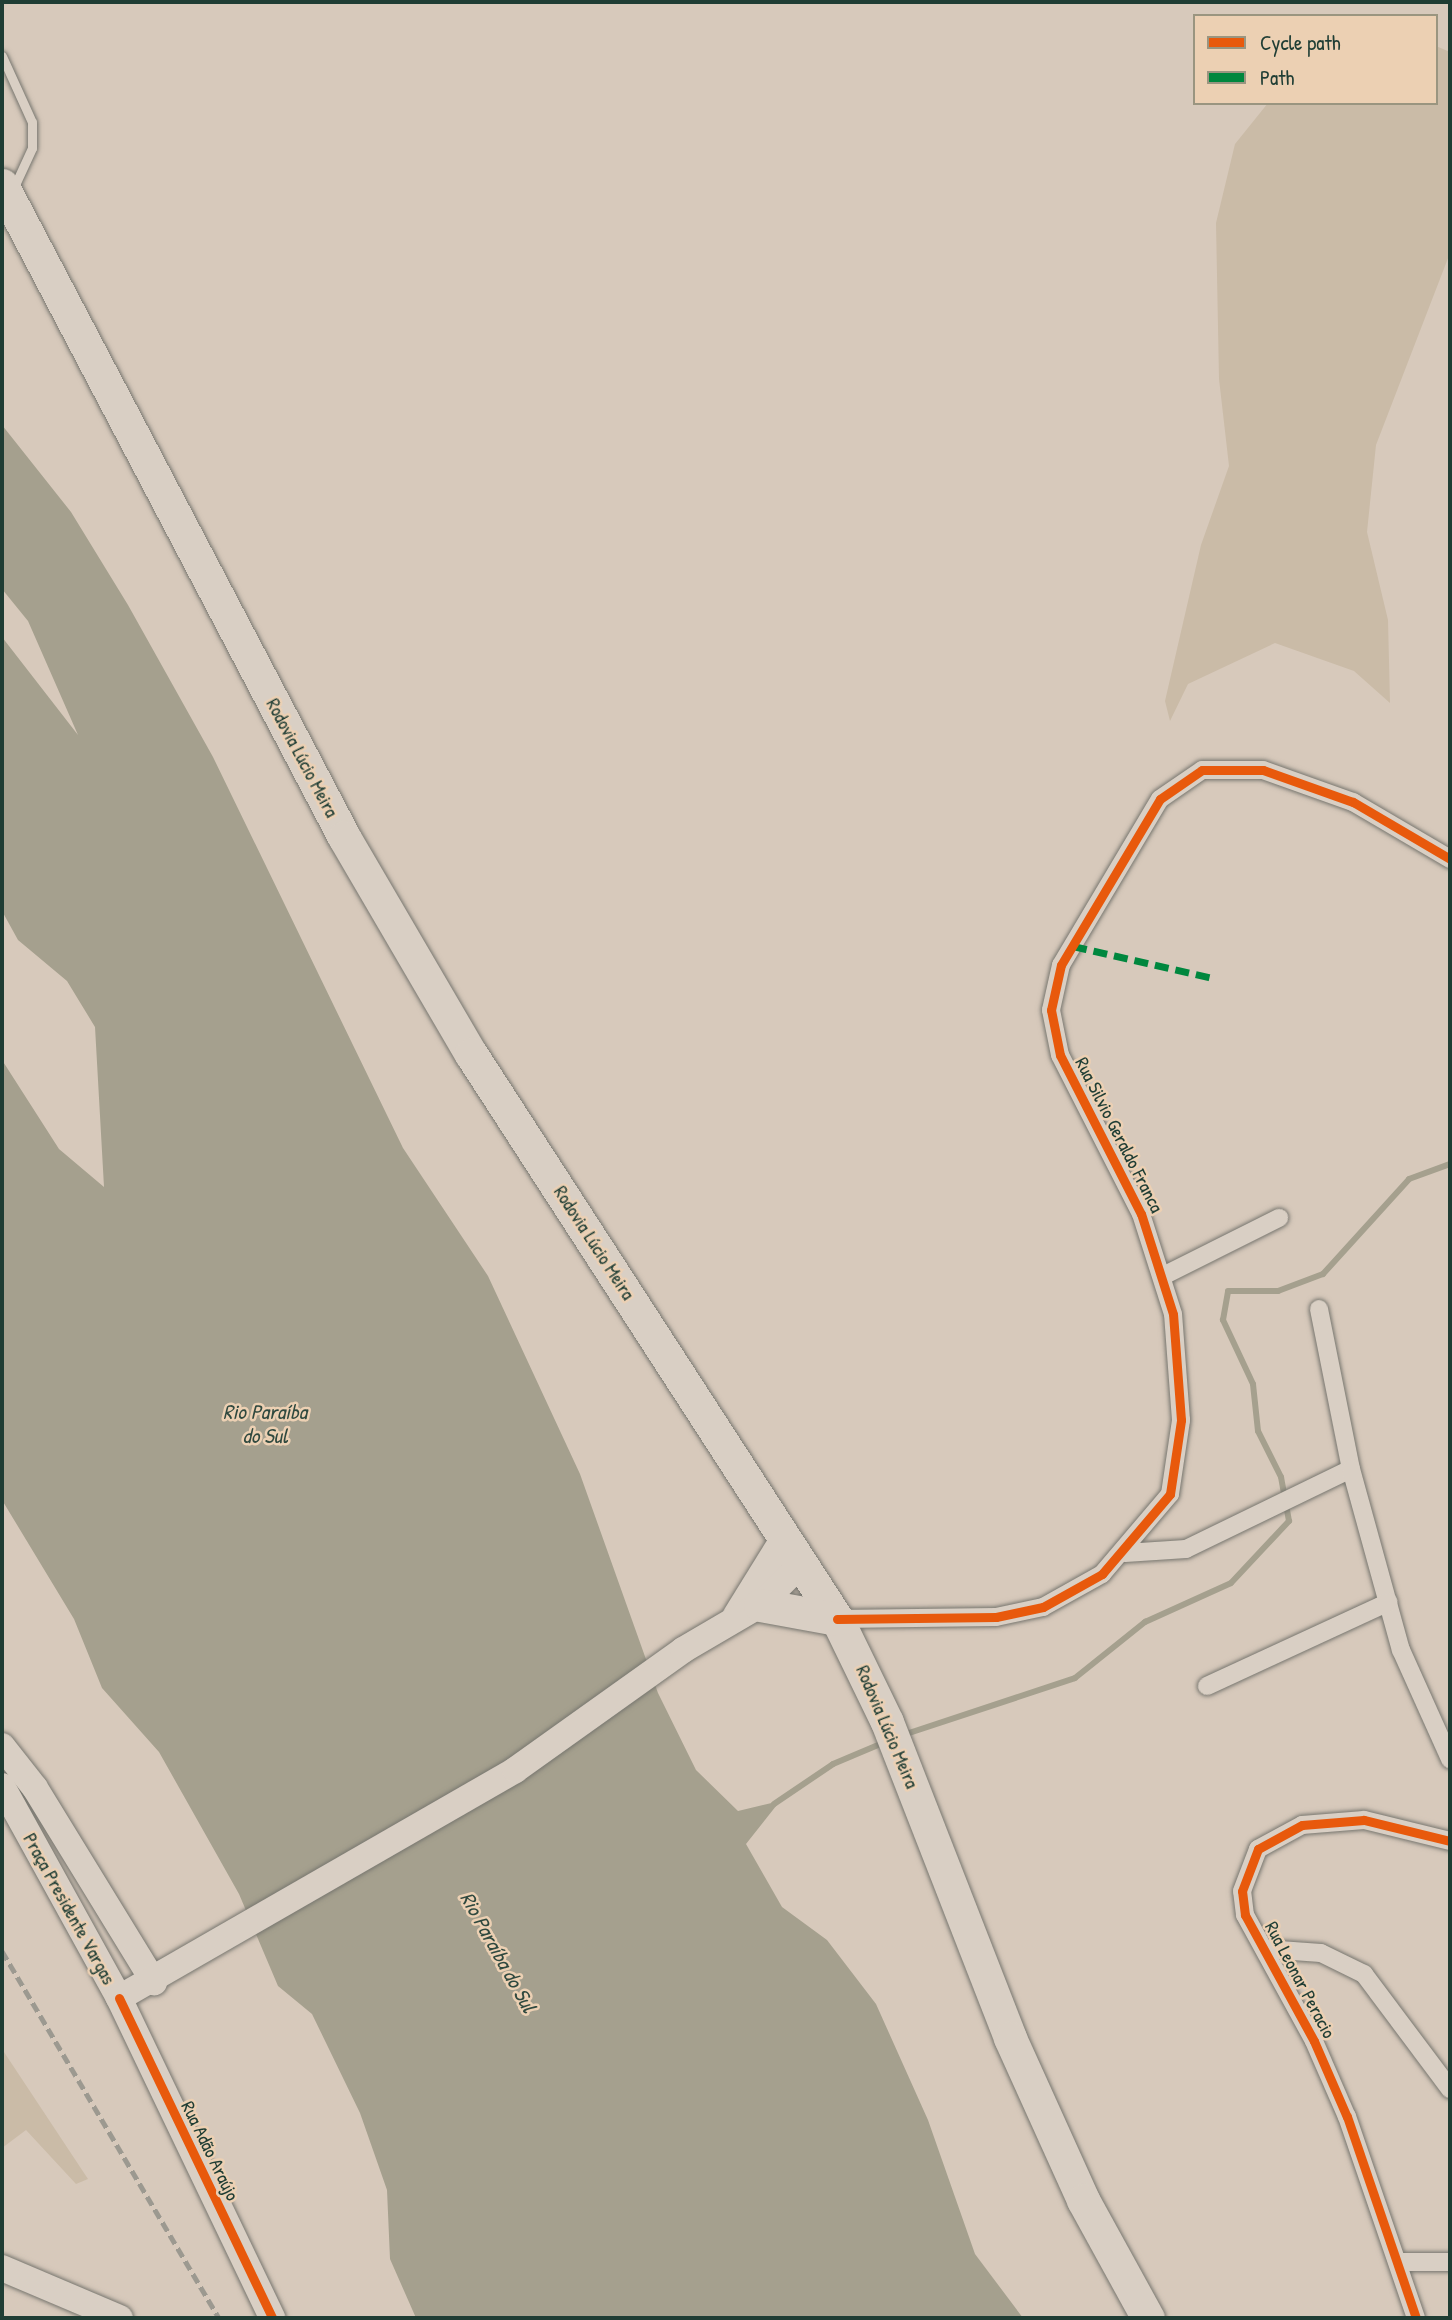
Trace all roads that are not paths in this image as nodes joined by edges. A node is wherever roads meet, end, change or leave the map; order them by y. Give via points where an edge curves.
1 (2, 55) edge
2 (5, 192) edge
3 (1450, 859) edge
4 (1279, 1218) dead end
5 (1163, 1276) junction
6 (1319, 1309) dead end
7 (1351, 1469) junction
8 (793, 1550) junction
9 (1125, 1553) junction
10 (1389, 1602) junction
11 (760, 1605) junction
12 (837, 1619) junction
13 (730, 1625) junction
14 (1207, 1685) dead end
15 (2, 1746) edge
16 (1450, 1759) edge
17 (2, 1786) edge
18 (62, 1838) junction
19 (1450, 1841) edge
20 (38, 1854) junction
21 (94, 1888) junction
22 (70, 1902) junction
23 (1265, 1949) junction
24 (154, 1982) junction
25 (119, 1998) junction
26 (1450, 2089) edge
27 (1399, 2262) junction
28 (1450, 2262) edge
29 (2, 2269) edge
30 (120, 2318) edge
31 (272, 2318) edge
32 (1147, 2318) edge
33 (1416, 2318) edge

1 - 2 lane via 32,122 32,148
2 - 8 highway, Rodovia Lúcio Meira via 344,837 471,1054
3 - 5 street, Rua Silvio Geraldo Franca via 1353,802 1300,780 1232,766 1181,781 1136,833 1061,965 1051,1010 1064,1065 1141,1214
4 - 5 street
5 - 9 street, Rua Silvio Geraldo Franca via 1179,1353 1180,1461 1170,1494
6 - 7 street
7 - 9 street via 1186,1549
7 - 10 street
8 - 11 main road, Praça Presidente Vargas
8 - 12 highway, Rodovia Lúcio Meira
8 - 13 main road
9 - 12 street, Rua Silvio Geraldo Franca via 1078,1592 1043,1607 996,1617
10 - 14 street
10 - 16 street via 1417,1695
11 - 12 highway
11 - 13 main road, Praça Presidente Vargas
12 - 32 highway, Rodovia Lúcio Meira via 887,1722 1010,2038 1083,2200
13 - 24 main road, Praça Presidente Vargas via 683,1650 515,1770
15 - 18 main road, Praça Presidente Vargas
17 - 20 main road, Praça Presidente Vargas
18 - 20 main road
18 - 21 main road, Praça Presidente Vargas
19 - 23 street, Rua Leonar Peracio via 1364,1820 1302,1825 1274,1836 1247,1867 1242,1891 1245,1915
20 - 22 main road, Praça Presidente Vargas
21 - 22 main road
21 - 24 main road, Praça Presidente Vargas
22 - 25 main road, Praça Presidente Vargas
23 - 26 street via 1321,1953 1364,1974
23 - 27 street, Rua Leonar Peracio via 1347,2117
24 - 25 main road, Praça Presidente Vargas
25 - 31 main road, Rua Adão Araújo
27 - 28 street
27 - 33 street, Rua Leonar Peracio
29 - 30 main road

